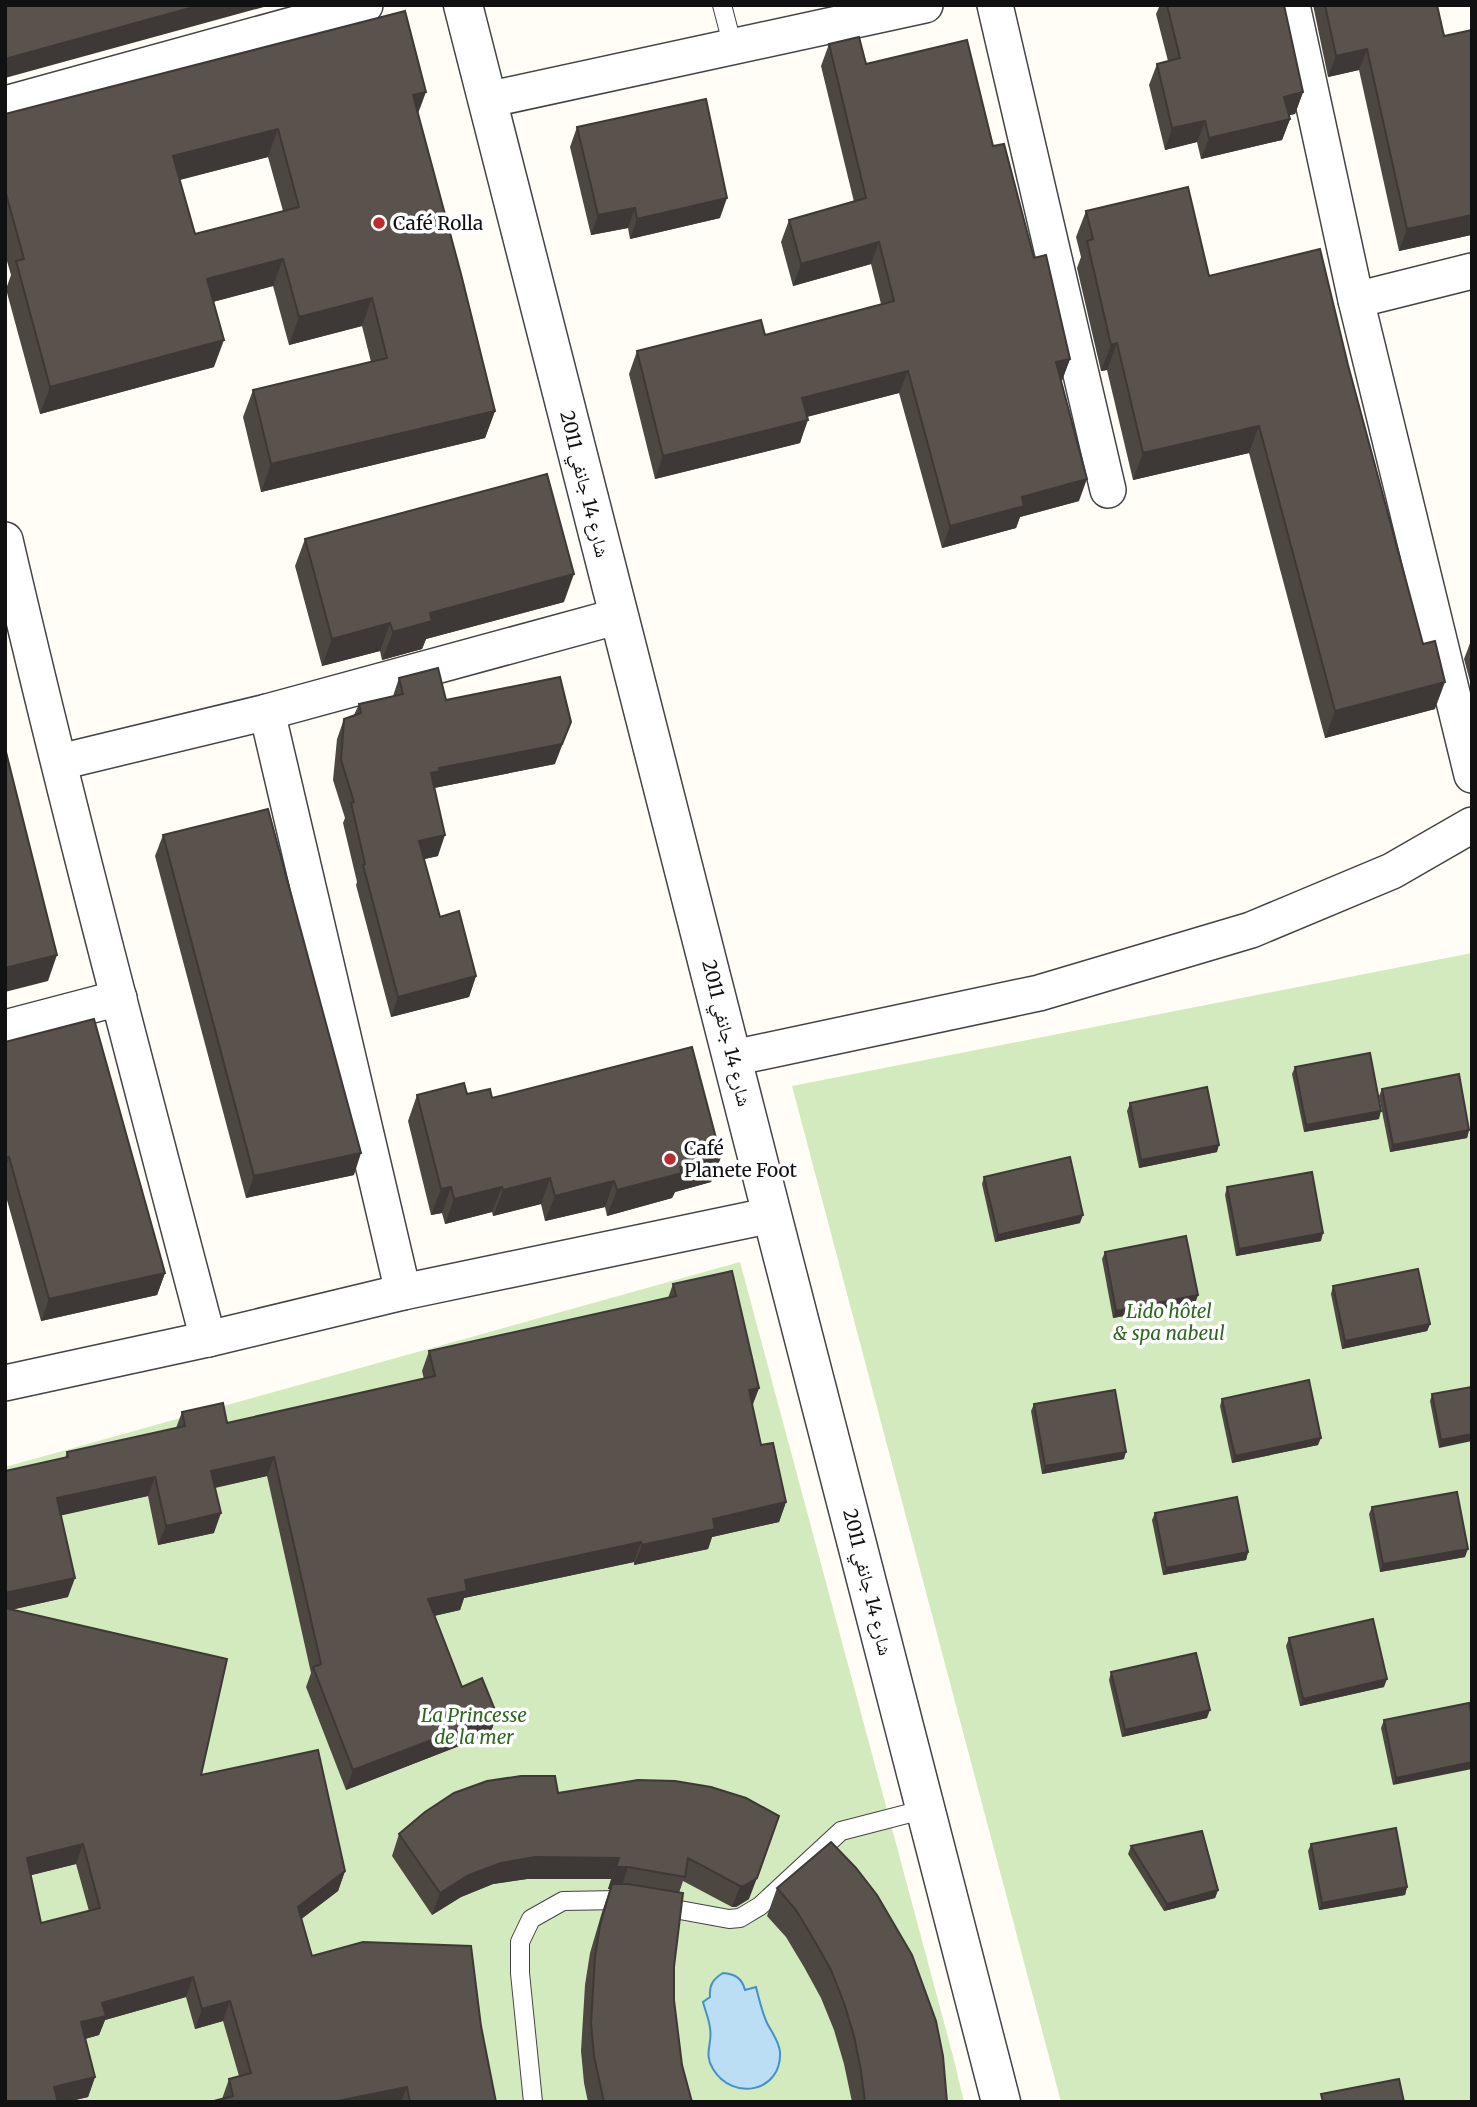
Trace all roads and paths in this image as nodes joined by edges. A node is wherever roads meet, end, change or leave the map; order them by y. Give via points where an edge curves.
1 (365, 5) edge
2 (463, 5) edge
3 (722, 5) edge
4 (925, 5) edge
5 (995, 5) edge
6 (1292, 5) edge
7 (733, 47) junction
8 (486, 100) junction
9 (5, 104) edge
10 (1472, 271) edge
11 (1356, 300) junction
12 (1108, 491) dead end
13 (5, 540) edge
14 (620, 616) junction
15 (18, 649) edge
16 (267, 712) junction
17 (60, 762) junction
18 (1472, 775) edge
19 (1472, 825) edge
20 (119, 998) junction
21 (5, 1028) edge
22 (733, 1058) junction
23 (772, 1215) junction
24 (403, 1292) junction
25 (208, 1339) junction
26 (5, 1383) edge
27 (926, 1809) junction
28 (533, 2102) edge
29 (1001, 2102) edge

1 - 9 street
2 - 8 street, شارع 14 جانفي 2011
3 - 7 lane
4 - 7 street
5 - 12 street
6 - 11 street
7 - 8 street
8 - 14 street, شارع 14 جانفي 2011
10 - 11 street
11 - 18 street
13 - 15 street
14 - 16 street
14 - 22 street, شارع 14 جانفي 2011
15 - 17 street
16 - 17 street
16 - 24 street
17 - 20 street
19 - 22 street via 1392,871 1251,930 1039,993
20 - 21 street
20 - 25 street
22 - 23 street, شارع 14 جانفي 2011
23 - 24 street
23 - 27 street, شارع 14 جانفي 2011
24 - 25 street
25 - 26 street
27 - 28 lane via 841,1831 760,1906 740,1918 619,1900 563,1901 531,1919 520,1942 520,1973
27 - 29 street, شارع 14 جانفي 2011

